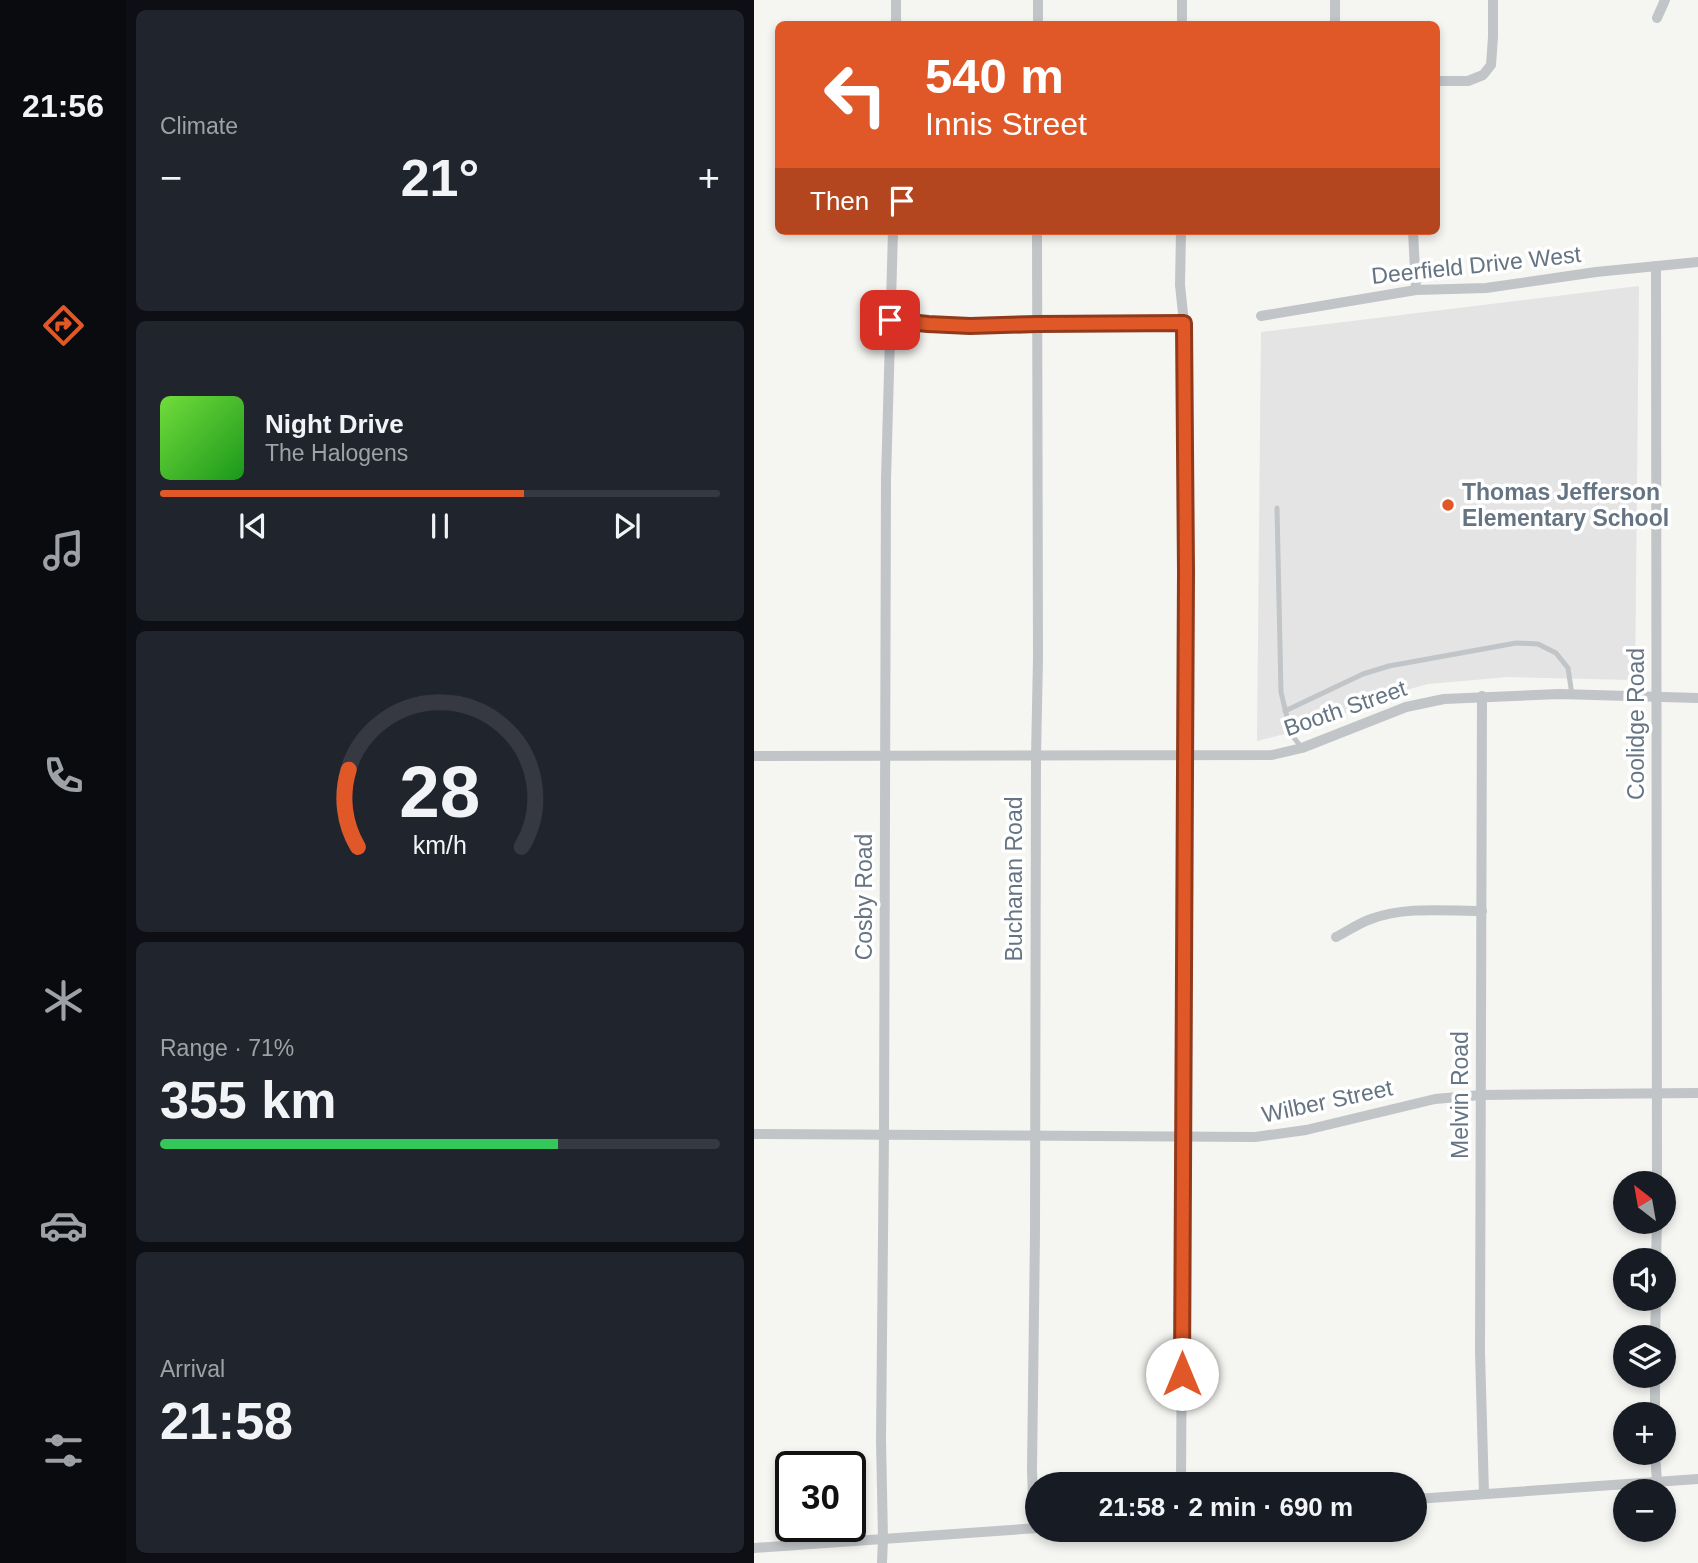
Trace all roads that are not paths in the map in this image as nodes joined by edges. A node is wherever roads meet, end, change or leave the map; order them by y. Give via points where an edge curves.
1 (896, 0) edge
2 (1038, 0) edge
3 (1182, 0) edge
4 (1335, 0) edge
5 (1493, 0) edge
6 (1665, 0) edge
7 (1658, 18) dead end
8 (896, 21) edge
9 (1038, 21) edge
10 (1182, 21) edge
11 (1335, 21) edge
12 (1440, 81) edge
13 (893, 235) edge
14 (1037, 235) edge
15 (1181, 235) edge
16 (1413, 235) edge
17 (1698, 261) edge
18 (1656, 266) junction
19 (1416, 290) junction
20 (1261, 316) dead end
21 (890, 320) junction
22 (1184, 323) junction
23 (1037, 324) junction
24 (1277, 508) dead end
25 (1572, 695) junction
26 (1482, 696) junction
27 (1657, 698) junction
28 (1698, 698) edge
29 (1285, 711) junction
30 (1302, 748) junction
31 (885, 755) junction
32 (754, 756) edge
33 (1036, 756) junction
34 (1184, 756) junction
35 (1482, 911) junction
36 (1336, 937) dead end
37 (1698, 1093) edge
38 (1658, 1094) junction
39 (1481, 1095) junction
40 (754, 1134) edge
41 (884, 1135) junction
42 (1034, 1137) junction
43 (1183, 1137) junction
44 (1657, 1171) edge
45 (1032, 1472) edge
46 (1181, 1472) edge
47 (1698, 1479) edge
48 (1676, 1481) edge
49 (1613, 1485) edge
50 (1484, 1494) junction
51 (1427, 1498) edge
52 (1025, 1529) edge
53 (884, 1539) junction
54 (754, 1548) edge
55 (882, 1563) edge

1 - 8 street
2 - 9 street
3 - 10 street
4 - 11 street
5 - 12 street via 1491,65 1483,75 1468,81
6 - 7 street
13 - 21 street, Cosby Road
14 - 23 street, Buchanan Road
15 - 22 street
16 - 19 street
17 - 18 street, Deerfield Drive West
18 - 19 street, Deerfield Drive West via 1486,288
18 - 27 street, Coolidge Road
19 - 20 street, Deerfield Drive West
21 - 23 street via 970,326
21 - 31 street, Cosby Road
22 - 23 street
22 - 34 street
23 - 33 street, Buchanan Road
24 - 29 lane via 1279,650
25 - 26 street, Booth Street
25 - 27 street, Booth Street
25 - 29 lane via 1568,668 1556,653 1538,644 1516,643 1389,666
26 - 30 street, Booth Street via 1406,707
26 - 35 street, Melvin Road
27 - 28 street, Booth Street
27 - 38 street, Coolidge Road
29 - 30 lane via 1291,734
30 - 34 street, Booth Street via 1272,755
31 - 32 street, Booth Street
31 - 33 street, Booth Street
31 - 41 street, Cosby Road
33 - 34 street, Booth Street
33 - 42 street, Buchanan Road
34 - 43 street
35 - 36 street via 1395,913
35 - 39 street, Melvin Road
37 - 38 street, Wilber Street
38 - 39 street, Wilber Street
38 - 44 street, Coolidge Road
39 - 43 street, Wilber Street via 1435,1099 1306,1130 1256,1137
39 - 50 street, Melvin Road
40 - 41 street, Wilber Street
41 - 42 street, Wilber Street
41 - 53 street, Cosby Road
42 - 43 street, Wilber Street
42 - 45 street, Buchanan Road
43 - 46 street
47 - 48 street
49 - 50 street
50 - 51 street
52 - 53 street
53 - 54 street
53 - 55 street, Cosby Road

